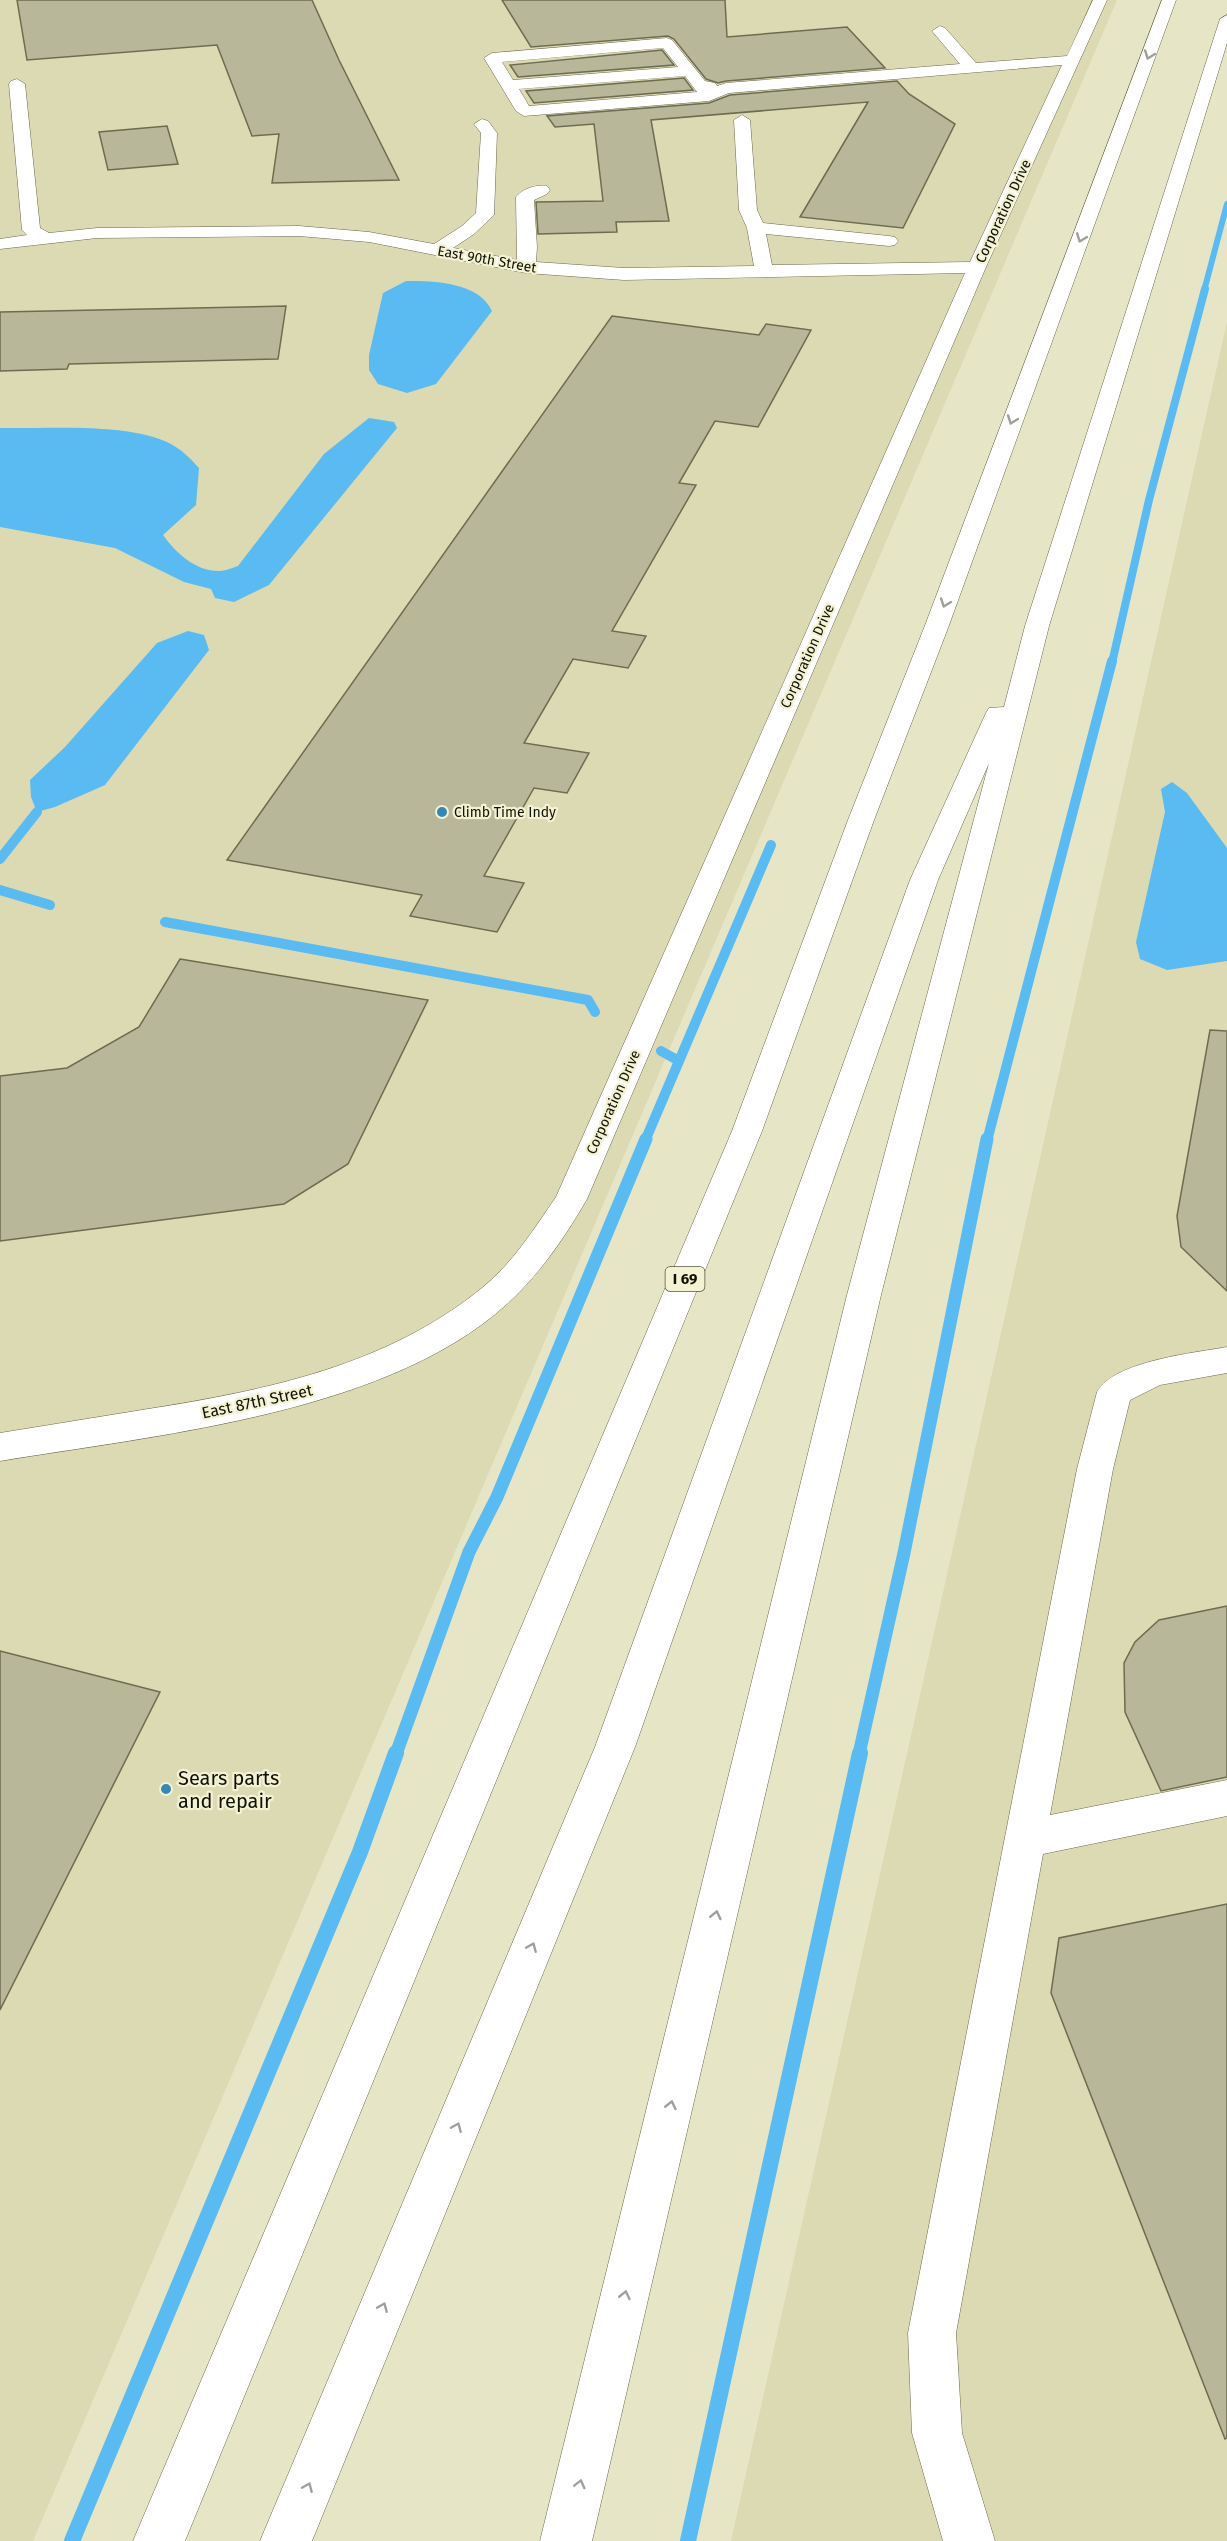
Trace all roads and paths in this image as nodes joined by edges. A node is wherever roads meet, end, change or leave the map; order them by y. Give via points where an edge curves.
1 (1100, 0) edge
2 (1169, 0) edge
3 (1227, 19) edge
4 (940, 31) dead end
5 (1072, 60) junction
6 (972, 68) junction
7 (689, 71) junction
8 (17, 84) dead end
9 (508, 85) junction
10 (705, 90) junction
11 (742, 120) dead end
12 (482, 124) dead end
13 (541, 190) dead end
14 (756, 228) junction
15 (45, 238) junction
16 (889, 241) dead end
17 (0, 244) edge
18 (437, 250) junction
19 (526, 267) junction
20 (977, 267) junction
21 (764, 271) junction
22 (1037, 626) junction
23 (493, 1297) joint
24 (1227, 1360) edge
25 (0, 1448) edge
26 (1227, 1798) edge
27 (1025, 1839) junction
28 (159, 2541) edge
29 (286, 2541) edge
30 (566, 2541) edge
31 (969, 2541) edge

1 - 5 main road, Corporation Drive
2 -> 28 main road, I 69 via 747,1131
3 - 22 main road
4 - 6 main road
5 - 6 main road
5 - 20 main road, Corporation Drive
6 - 10 main road
7 - 9 main road
7 - 9 main road via 667,43 492,58
7 - 10 main road
8 - 15 main road via 31,230
9 - 10 main road via 524,111
11 - 14 main road via 748,210
12 - 18 main road via 489,133 485,215
13 - 19 main road via 525,197
14 - 16 main road
14 - 21 main road
15 - 17 main road, East 90th Street
15 - 18 main road, East 90th Street via 97,233 278,230 369,237
18 - 19 main road, East 90th Street
19 - 21 main road, East 90th Street via 624,274
20 - 21 main road, East 90th Street
20 - 23 main road, Corporation Drive via 571,1199 540,1249
29 -> 22 main road via 615,1747 924,880
30 -> 22 main road via 861,1307
23 - 25 main road, East 87th Street via 419,1349 338,1382 253,1405
24 - 27 main road via 1153,1373 1114,1392 1095,1469
26 - 27 main road
27 - 31 main road via 932,2333 937,2433

